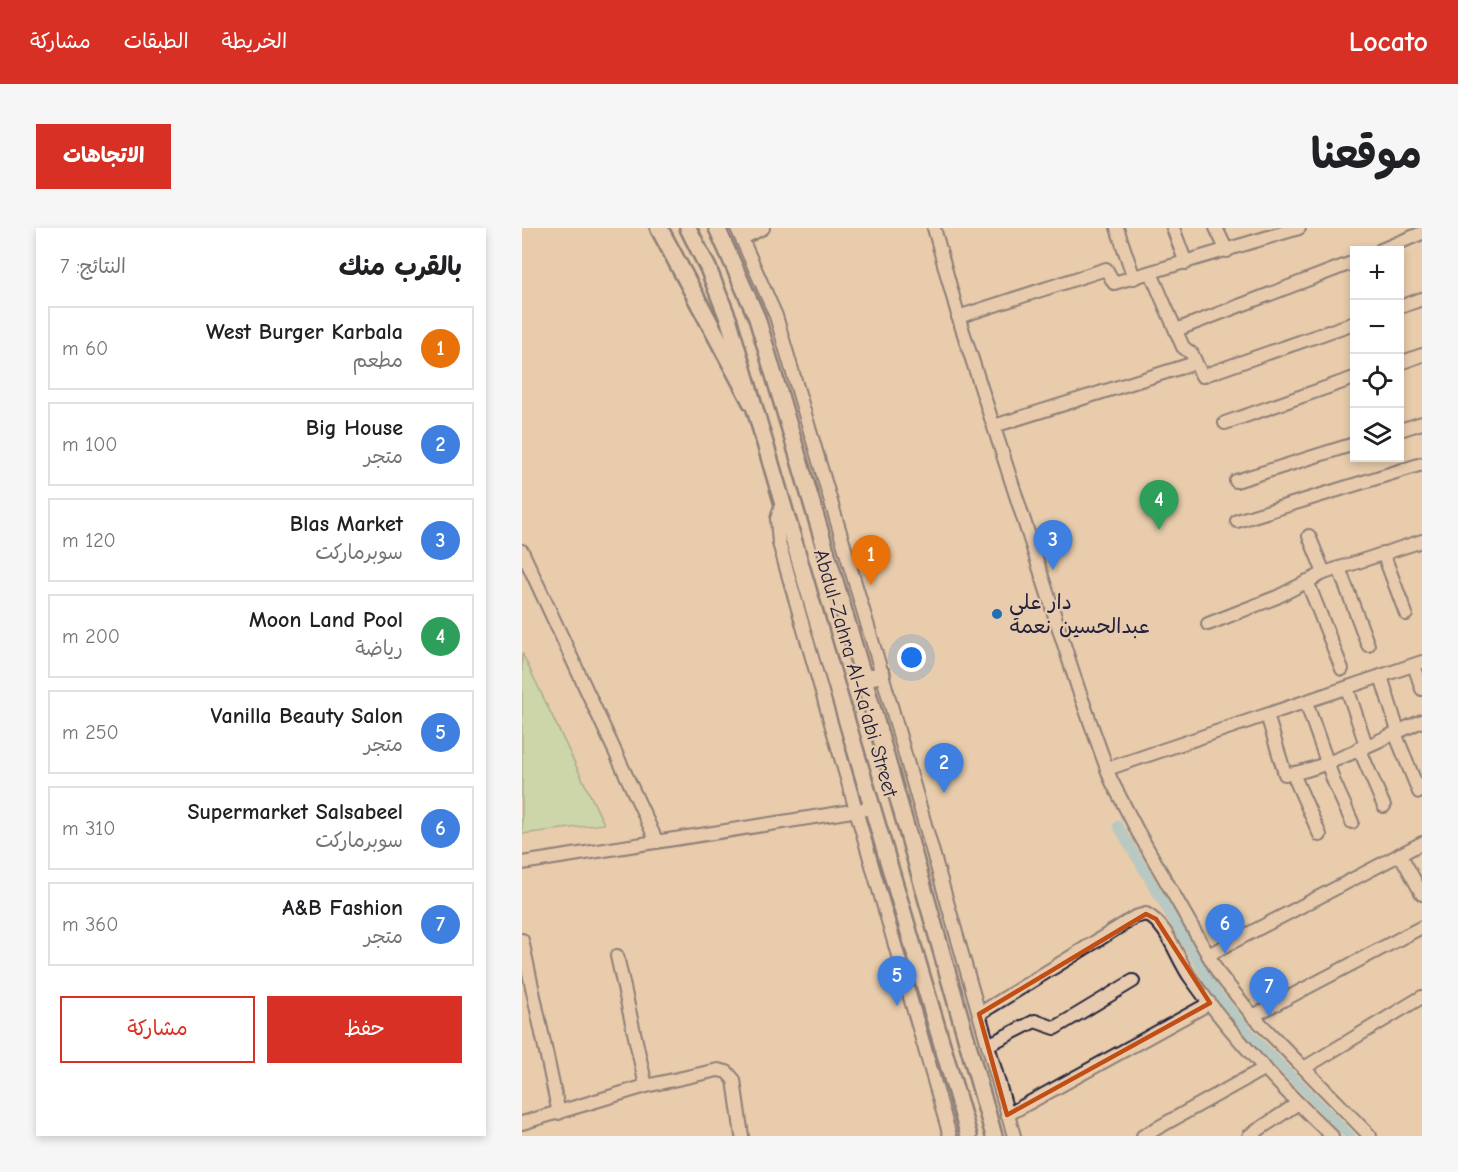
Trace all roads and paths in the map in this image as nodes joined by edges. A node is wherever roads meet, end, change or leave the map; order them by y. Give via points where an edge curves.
1 (659, 228) edge
2 (688, 228) edge
3 (717, 228) edge
4 (763, 228) edge
5 (934, 228) edge
6 (1117, 228) edge
7 (1173, 228) edge
8 (1216, 228) edge
9 (1299, 228) edge
10 (740, 233) edge
11 (1422, 233) edge
12 (1391, 246) edge
13 (1227, 251) junction
14 (1186, 263) junction
15 (1350, 264) edge
16 (1151, 273) junction
17 (1134, 278) junction
18 (1422, 299) edge
19 (1404, 306) edge
20 (958, 317) junction
21 (1350, 324) edge
22 (1176, 330) junction
23 (1422, 355) edge
24 (1404, 362) edge
25 (1195, 363) junction
26 (1350, 379) edge
27 (752, 403) junction
28 (1225, 423) dead end
29 (1422, 423) edge
30 (994, 426) junction
31 (1404, 429) edge
32 (1350, 445) edge
33 (1422, 464) edge
34 (1236, 482) dead end
35 (783, 499) junction
36 (1237, 520) dead end
37 (1309, 536) dead end
38 (1422, 541) edge
39 (522, 551) edge
40 (1383, 553) junction
41 (1339, 568) junction
42 (1324, 573) junction
43 (1307, 581) junction
44 (1406, 614) dead end
45 (1208, 624) dead end
46 (1368, 645) dead end
47 (1418, 664) edge
48 (1342, 669) dead end
49 (882, 674) junction
50 (1381, 676) junction
51 (864, 679) junction
52 (1347, 688) junction
53 (1422, 689) edge
54 (1306, 702) junction
55 (1267, 715) junction
56 (1422, 721) edge
57 (1396, 732) junction
58 (1362, 746) junction
59 (1327, 762) junction
60 (1107, 769) junction
61 (1293, 774) junction
62 (1419, 792) dead end
63 (1384, 806) dead end
64 (874, 807) junction
65 (858, 810) junction
66 (1352, 822) dead end
67 (1320, 835) dead end
68 (657, 842) junction
69 (1422, 843) edge
70 (1400, 854) junction
71 (522, 863) edge
72 (1422, 894) edge
73 (935, 927) junction
74 (1422, 927) edge
75 (910, 929) junction
76 (522, 940) edge
77 (1208, 955) junction
78 (617, 956) dead end
79 (945, 964) junction
80 (921, 968) junction
81 (1133, 981) dead end
82 (1422, 997) edge
83 (1210, 1003) junction
84 (979, 1014) junction
85 (1253, 1016) junction
86 (988, 1045) junction
87 (1265, 1068) junction
88 (1304, 1068) junction
89 (646, 1086) junction
90 (1297, 1104) junction
91 (559, 1113) junction
92 (1007, 1115) junction
93 (522, 1123) edge
94 (742, 1136) edge
95 (950, 1136) edge
96 (969, 1136) edge
97 (994, 1136) edge
98 (1014, 1136) edge
99 (1143, 1136) edge
100 (1249, 1136) edge
101 (1332, 1136) edge
102 (1370, 1136) edge

1 - 27 highway
2 - 27 main road, Abdul-Zahra Al-Ka'abi Street via 729,321
3 - 51 main road, Abdul-Zahra Al-Ka'abi Street via 757,318
4 - 10 street
5 - 20 street
6 - 17 street
7 - 14 street
8 - 13 street
9 - 13 street
10 - 49 street via 776,316
11 - 12 street
13 - 14 street
14 - 16 street
15 - 22 street
16 - 17 street
16 - 22 street
17 - 20 street via 1114,283 1106,268
18 - 19 street
20 - 30 street
21 - 25 street via 1202,376
22 - 25 street
23 - 24 street
25 - 30 street
26 - 28 street
27 - 35 main road, Abdul-Zahra Al-Ka'abi Street
29 - 31 street
30 - 60 street
32 - 34 street
33 - 36 street
35 - 64 main road, Abdul-Zahra Al-Ka'abi Street
35 - 65 street via 777,519 779,543
37 - 42 street
38 - 40 street
39 - 68 street
40 - 41 street
40 - 44 street
41 - 42 street
41 - 46 street
42 - 43 street
43 - 45 street
43 - 48 street
47 - 50 street
47 - 53 street
49 - 51 main road
49 - 84 street
50 - 52 street
50 - 57 street
51 - 73 main road, Abdul-Zahra Al-Ka'abi Street
52 - 54 street
52 - 58 street
54 - 55 street
54 - 59 street
55 - 60 street
55 - 61 street via 1285,774
56 - 57 street
57 - 58 street
57 - 62 street
58 - 59 street
58 - 63 street
59 - 61 street
59 - 66 street
60 - 77 street
61 - 67 street
64 - 65 street
64 - 75 main road, Abdul-Zahra Al-Ka'abi Street
65 - 68 street
65 - 95 street
68 - 71 street
69 - 70 street
70 - 72 street
70 - 77 street
73 - 75 main road via 923,934
73 - 79 main road, Abdul-Zahra Al-Ka'abi Street
74 - 85 street
75 - 80 main road, Abdul-Zahra Al-Ka'abi Street
76 - 91 street
77 - 85 street
78 - 89 street
79 - 80 main road via 932,961
79 - 97 main road, Abdul-Zahra Al-Ka'abi Street
80 - 96 main road, Abdul-Zahra Al-Ka'abi Street
81 - 86 street via 1055,1028 1035,1020
82 - 88 street
83 - 84 street via 1189,976 1156,919 1146,914 1135,917
83 - 87 street
83 - 92 street
84 - 86 street
85 - 88 street
86 - 92 street
87 - 90 street
87 - 99 street
88 - 102 street
89 - 91 street
89 - 94 street via 718,1070 726,1072 734,1080
90 - 100 street
90 - 101 street
91 - 93 street
92 - 98 street

